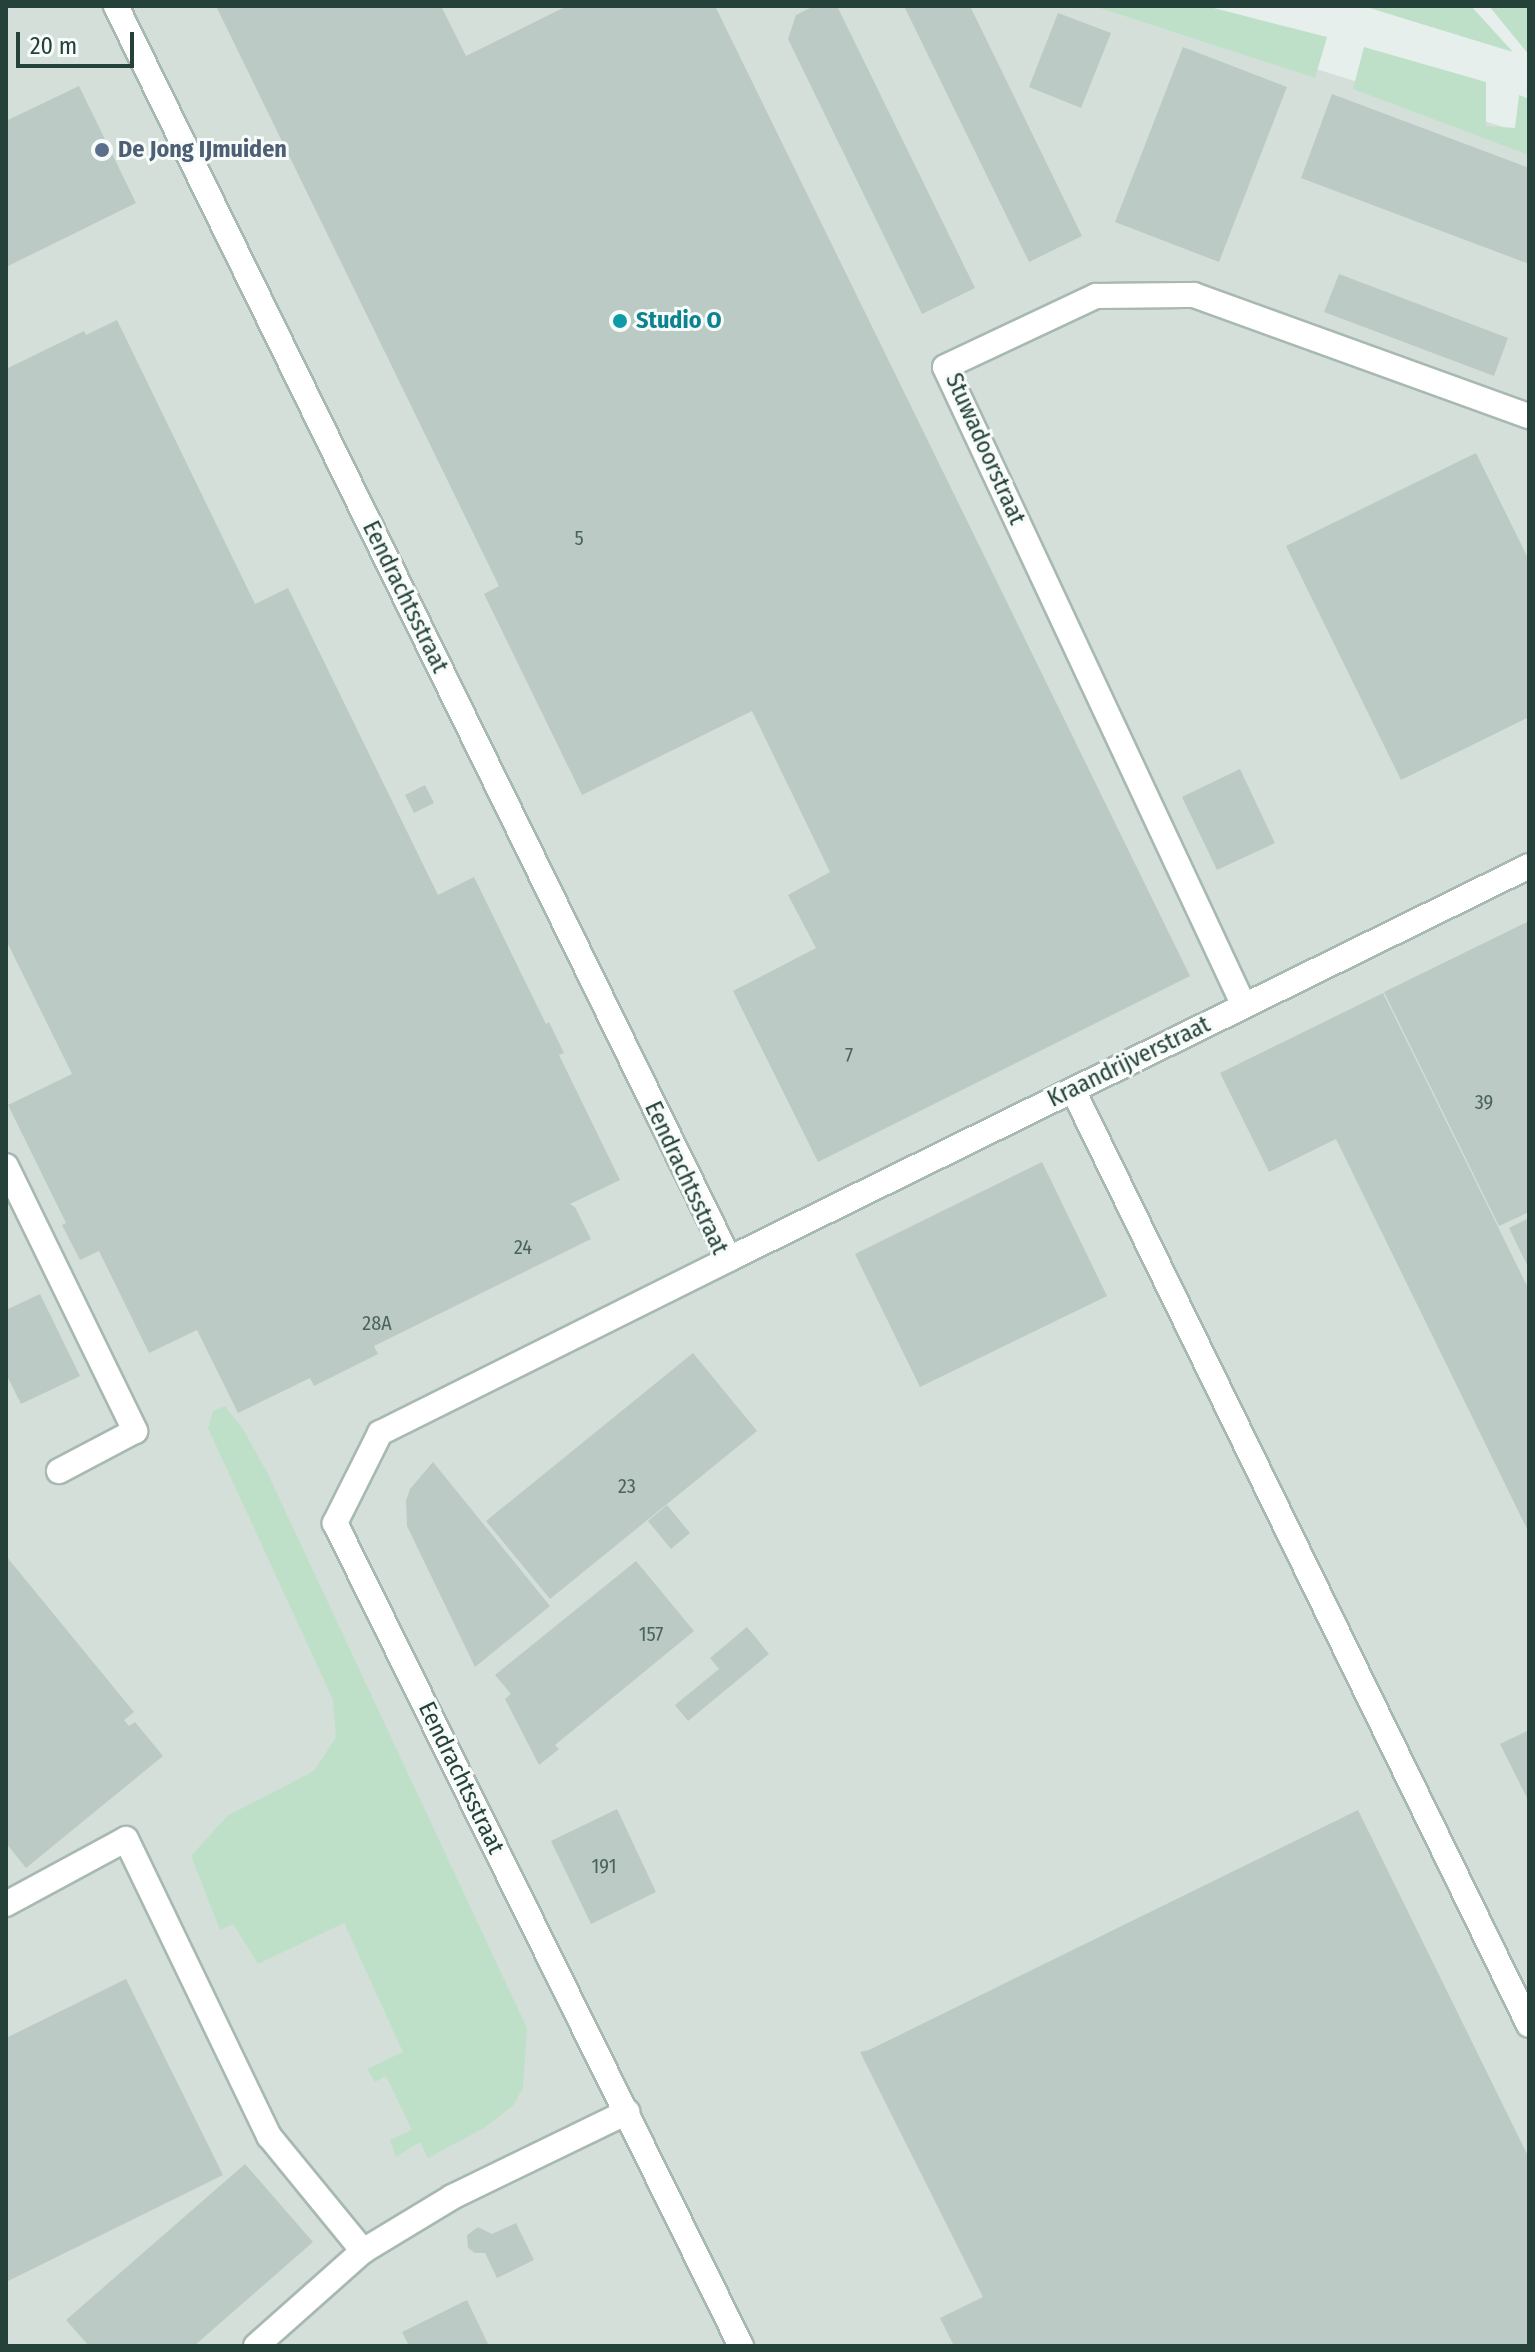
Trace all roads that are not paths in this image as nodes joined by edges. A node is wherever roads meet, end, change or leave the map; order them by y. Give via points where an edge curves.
1 (116, 6) edge
2 (1529, 416) edge
3 (1529, 866) edge
4 (1244, 1006) junction
5 (1073, 1090) junction
6 (6, 1166) edge
7 (729, 1259) junction
8 (59, 1471) dead end
9 (6, 1904) edge
10 (1529, 2025) edge
11 (627, 2112) junction
12 (363, 2251) junction
13 (256, 2346) edge
14 (741, 2346) edge

1 - 7 street, Eendrachtsstraat
2 - 4 street, Stuwadoorstraat via 1194,295 1096,296 945,367
3 - 4 street, Kraandrijverstraat
4 - 5 street, Kraandrijverstraat
5 - 7 street, Kraandrijverstraat
5 - 10 street
6 - 8 street via 135,1431
7 - 11 street, Eendrachtsstraat via 380,1433 335,1523
9 - 12 street via 126,1839 269,2136
11 - 12 street via 452,2197
11 - 14 street, Eendrachtsstraat
12 - 13 street

